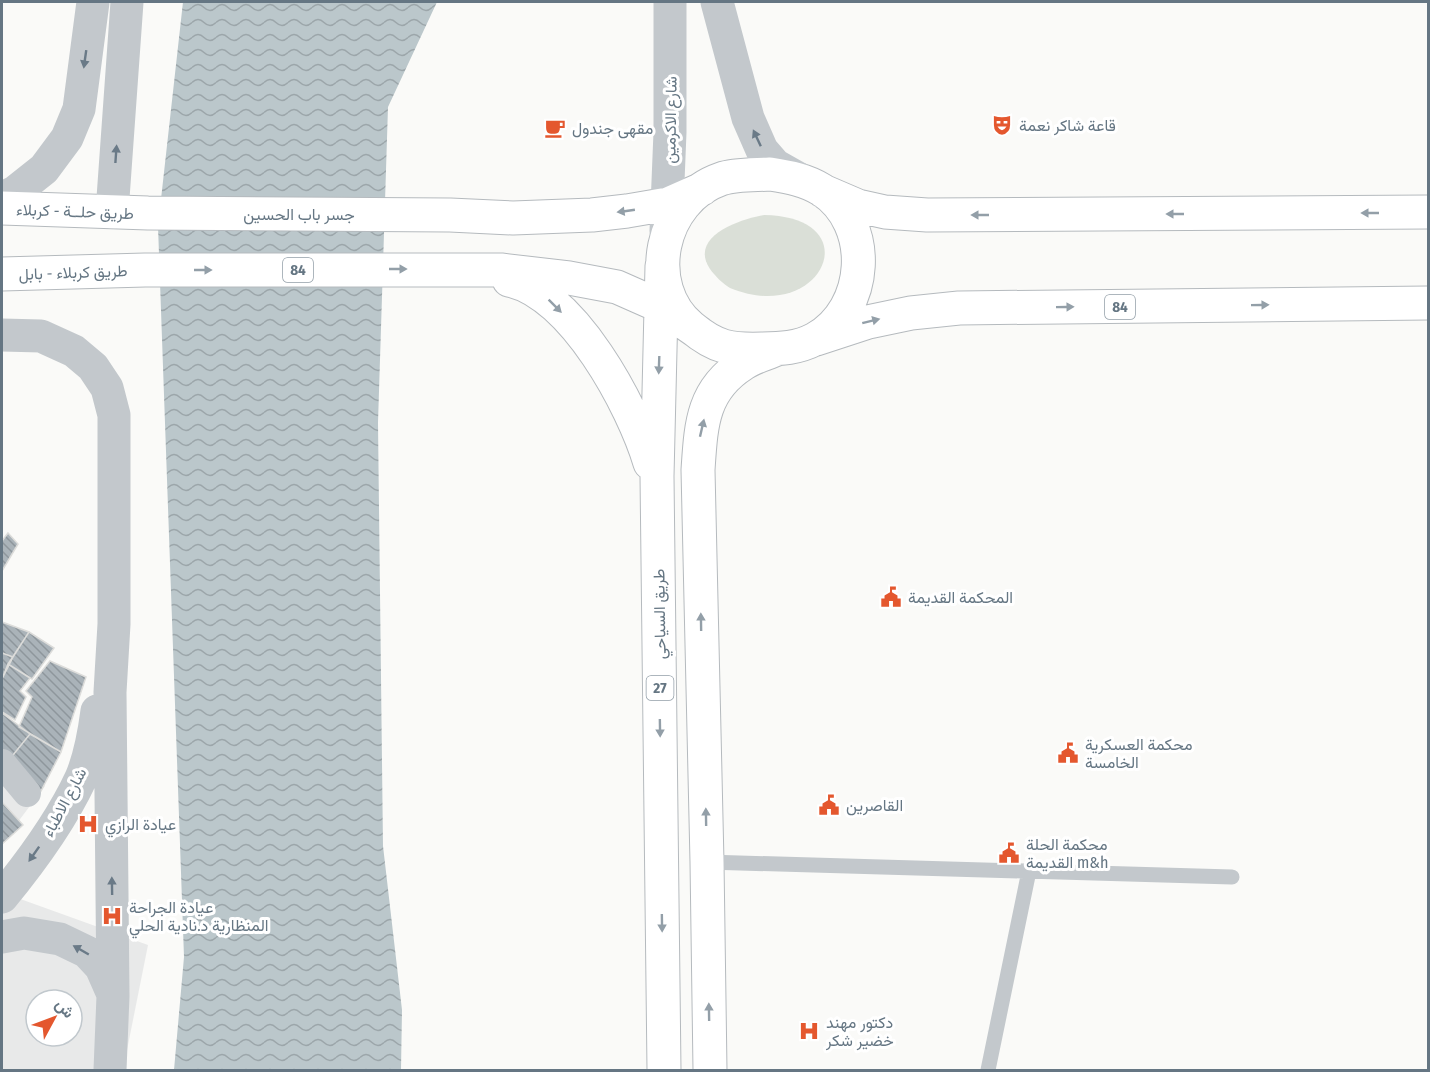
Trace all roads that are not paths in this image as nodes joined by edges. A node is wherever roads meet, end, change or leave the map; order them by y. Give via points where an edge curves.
1 (93, 2) edge
2 (127, 2) edge
3 (670, 2) edge
4 (717, 2) edge
5 (811, 184) junction
6 (702, 189) junction
7 (2, 198) edge
8 (668, 204) junction
9 (2, 208) edge
10 (112, 212) junction
11 (1428, 212) edge
12 (148, 213) joint
13 (663, 252) junction
14 (458, 270) junction
15 (2, 274) edge
16 (1428, 303) edge
17 (660, 306) junction
18 (699, 333) junction
19 (2, 335) edge
20 (816, 339) junction
21 (777, 349) junction
22 (657, 505) junction
23 (114, 624) junction
24 (2, 763) edge
25 (27, 793) dead end
26 (707, 862) junction
27 (1029, 871) junction
28 (1232, 877) dead end
29 (2, 897) edge
30 (2, 937) edge
31 (113, 996) junction
32 (110, 1071) edge
33 (664, 1071) edge
34 (710, 1071) edge
35 (988, 1071) edge

1 -> 7 street via 78,109 67,138 44,169
10 -> 2 street
3 - 8 street, شارع الاكرمين
5 -> 4 street via 776,165 762,150 748,118
5 - 6 main road via 770,174 721,179
11 -> 5 main road via 927,215 858,206
5 - 20 main road, 84 via 843,211 856,236 860,264 854,294 839,320
6 - 8 main road, جسر باب الحسين
6 - 13 main road via 677,213
8 -> 12 main road, جسر باب الحسين via 592,215 513,218
8 - 13 street, شارع الاكرمين
9 - 10 main road, طريق حلــة - كربلاء
10 - 12 main road, طريق حلــة - كربلاء
13 - 17 main road, طريق السياحي / 27
13 - 18 main road, 84 via 668,296 684,321
15 -> 14 main road, طريق كربلاء - بابل / 84
14 - 17 main road, 84 via 501,270 607,285
14 -> 22 main road via 516,281 549,299 580,331 617,387 641,433
20 -> 16 main road, 84 via 868,322 959,308
17 - 18 main road, 84
17 -> 22 main road, طريق السياحي / 27
18 - 21 main road, 84 via 736,350
19 - 23 street via 41,336 74,351 93,367 107,388 114,415
20 - 21 main road, 84
26 -> 21 main road via 698,470 701,431 712,393 726,376 744,362
22 -> 33 main road, طريق السياحي / 27
23 -> 29 street, شارع الاطباء via 93,739 81,778 51,830
31 -> 23 street via 110,692
24 - 25 street
26 - 27 lane
34 -> 26 main road
27 - 28 lane
27 - 35 lane
31 -> 30 street via 101,967 87,952 60,939 24,933
31 - 32 street

